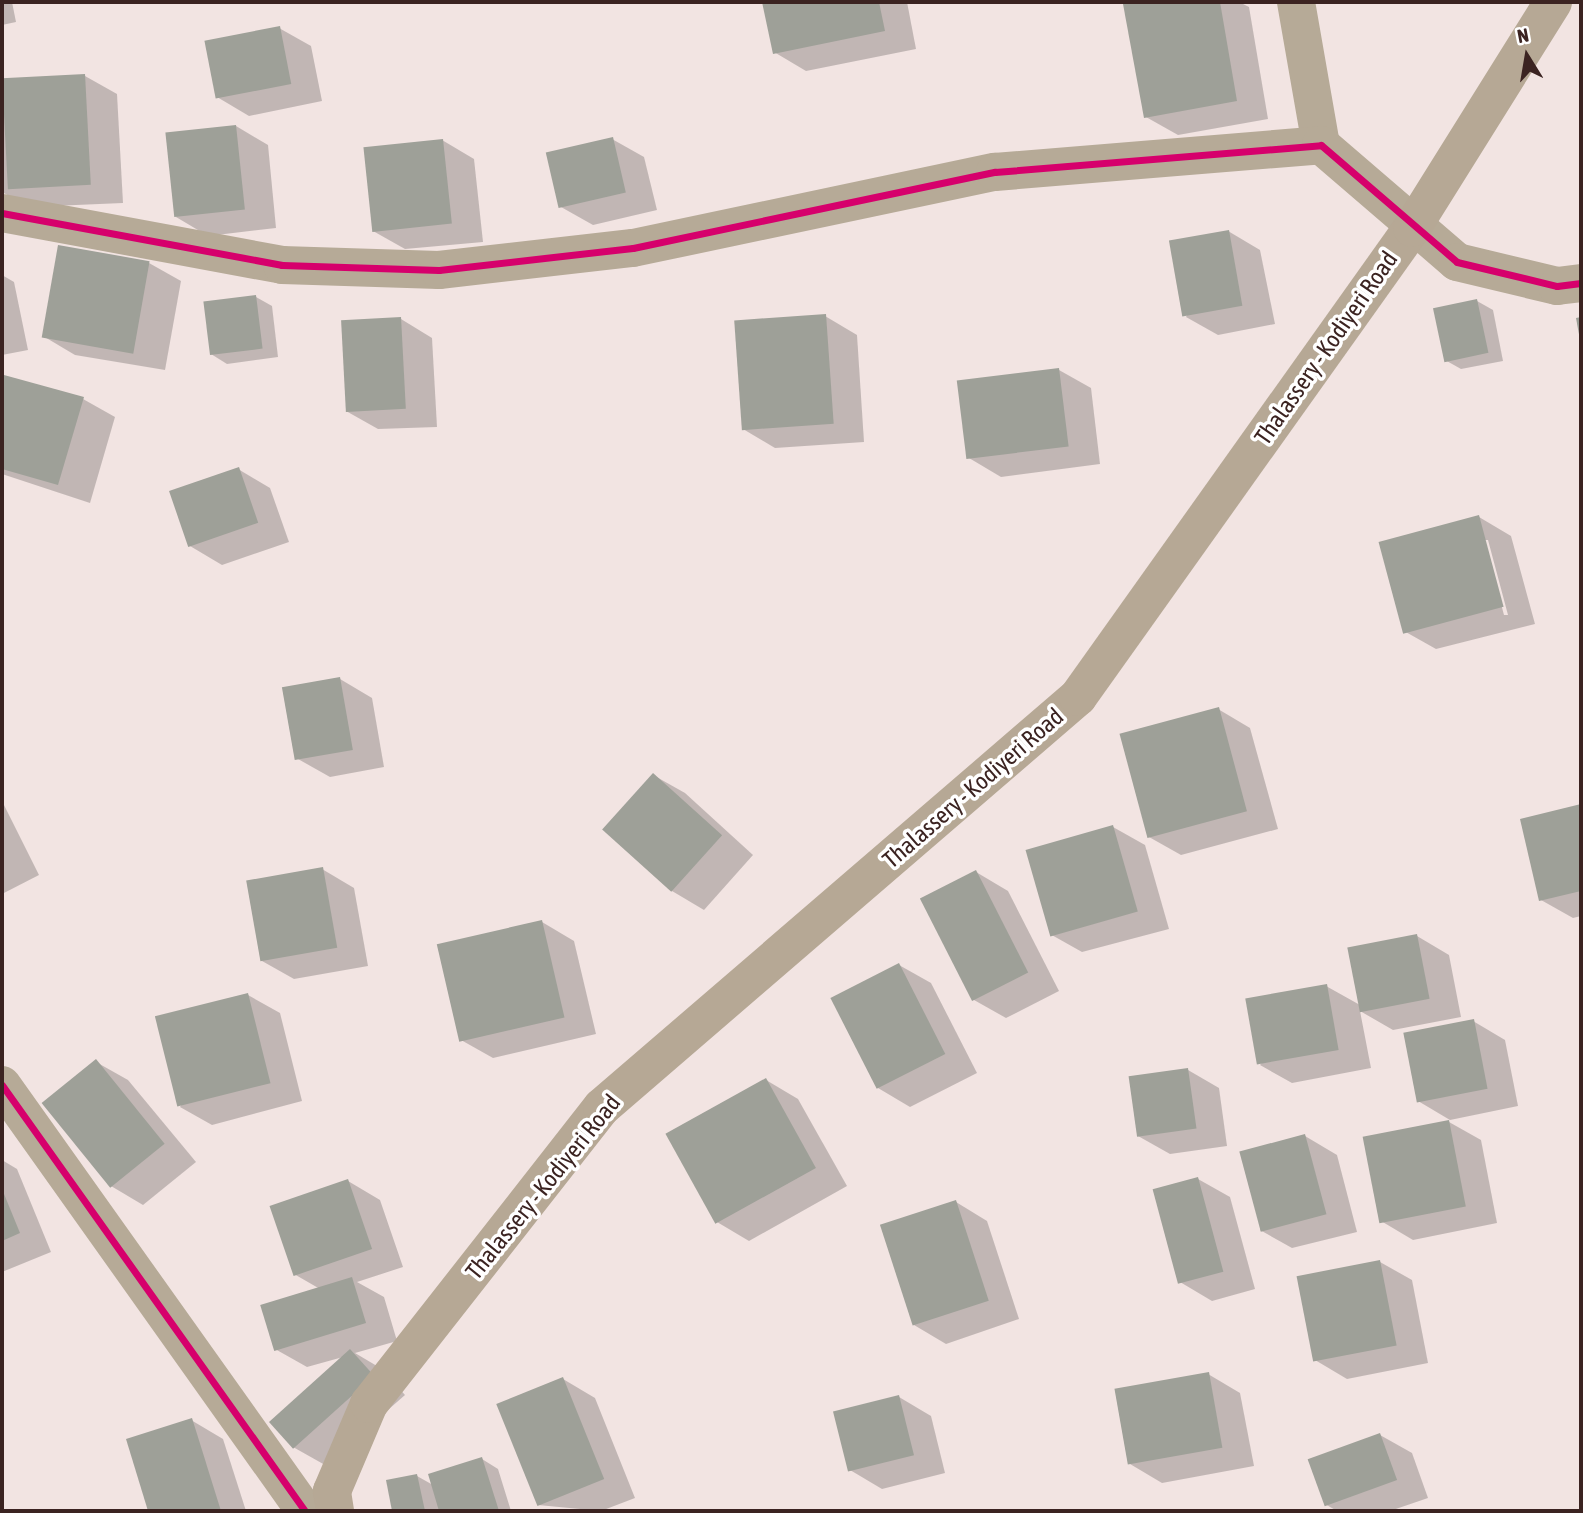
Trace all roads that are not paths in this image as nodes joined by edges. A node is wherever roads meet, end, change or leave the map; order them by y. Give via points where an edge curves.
1 (1296, 2) edge
2 (1553, 2) edge
3 (1321, 145) junction
4 (2, 213) edge
5 (1412, 228) junction
6 (1581, 283) edge
7 (2, 1085) edge
8 (305, 1511) edge
9 (335, 1511) edge

1 - 3 street
2 - 5 main road, Thalassery - Kodiyeri Road
3 - 4 street via 995,172 633,248 439,270 282,265
3 - 5 street
5 - 6 street via 1457,262 1557,286
5 - 9 main road, Thalassery - Kodiyeri Road via 1078,697 602,1107 369,1404 332,1492
7 - 8 street

